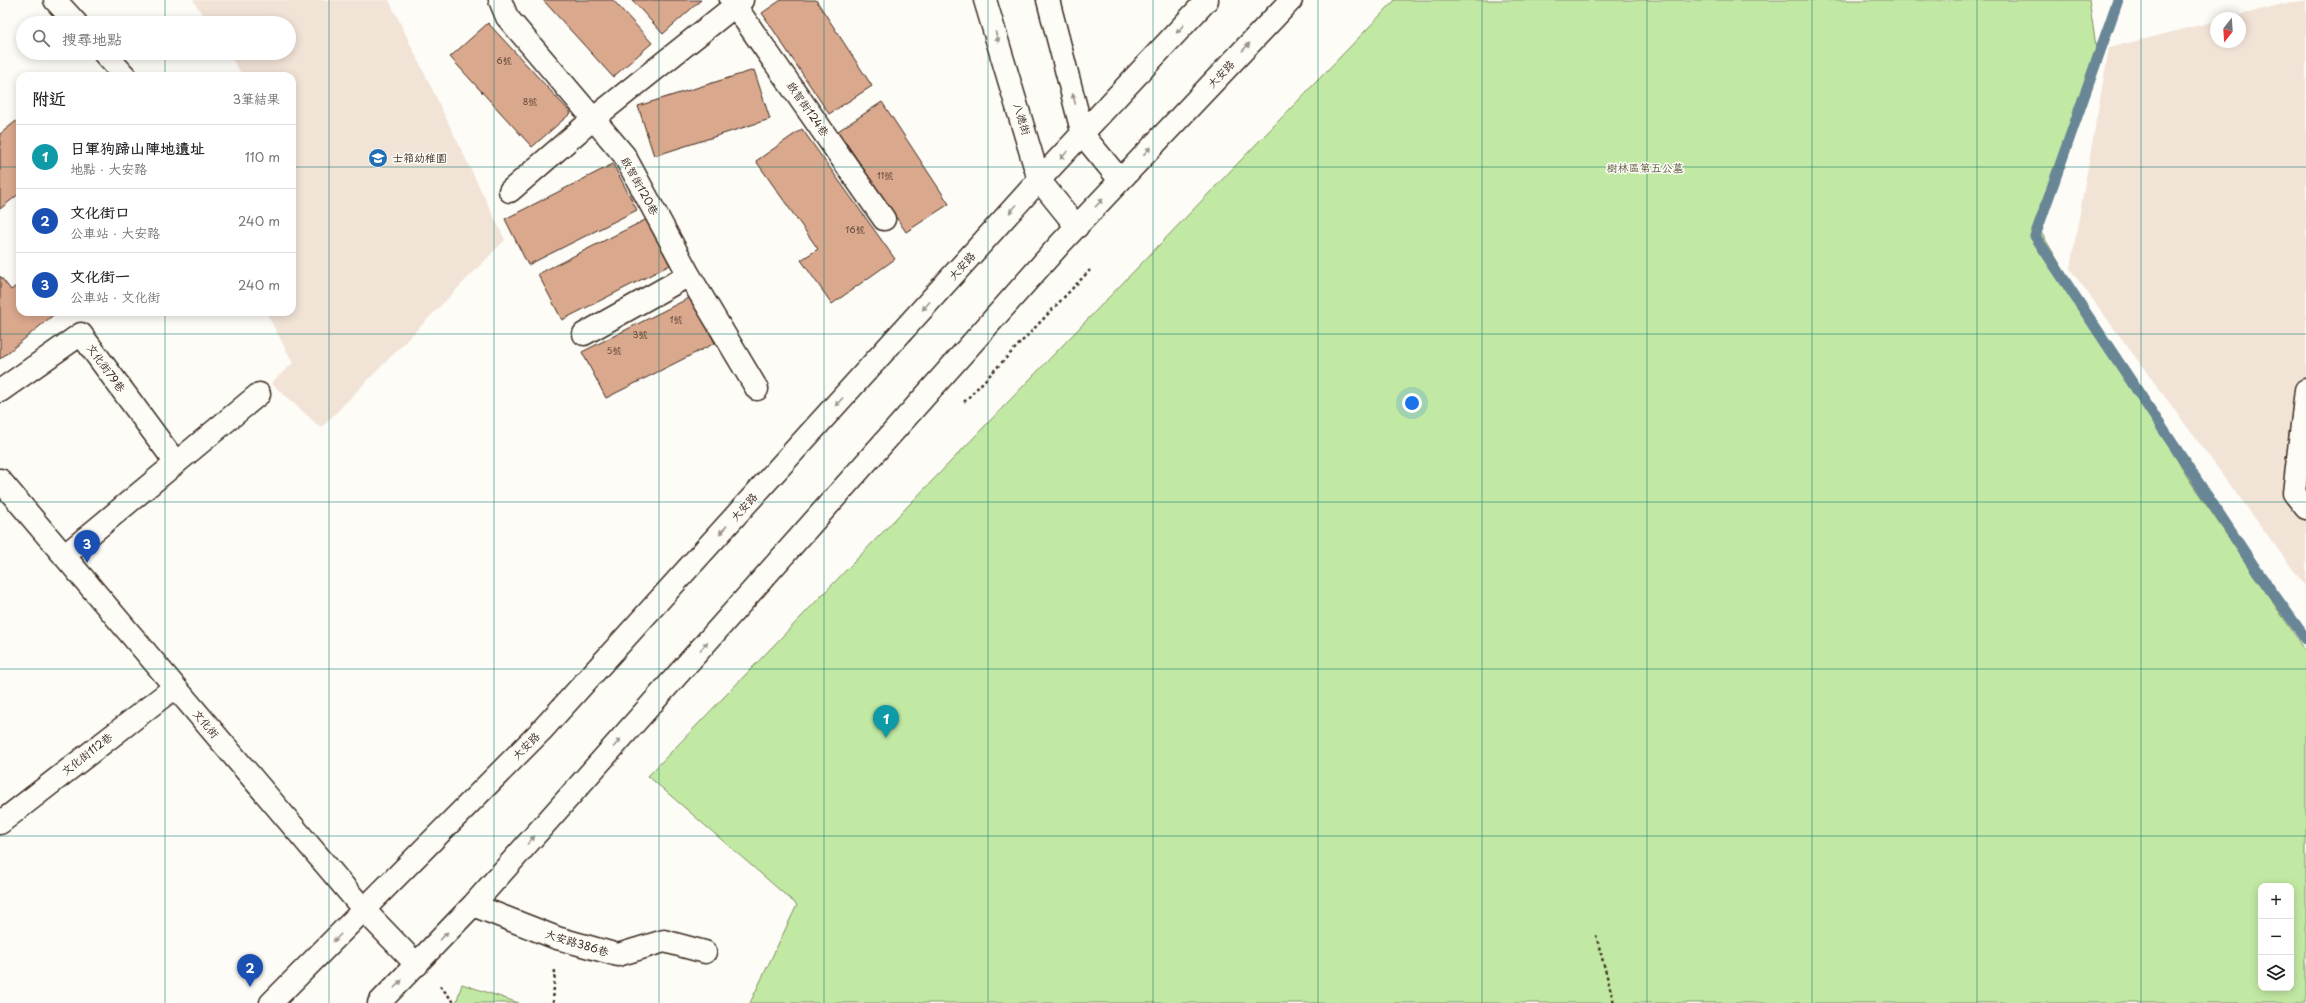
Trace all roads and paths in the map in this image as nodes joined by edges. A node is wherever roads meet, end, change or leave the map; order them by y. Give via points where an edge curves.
1 (54, 0) edge
2 (500, 0) edge
3 (985, 0) edge
4 (1048, 0) edge
5 (1207, 0) edge
6 (1291, 0) edge
7 (736, 2) edge
8 (69, 16) edge
9 (110, 60) edge
10 (121, 72) edge
11 (593, 119) junction
12 (1083, 135) junction
13 (1039, 180) junction
14 (1120, 180) junction
15 (510, 191) dead end
16 (884, 219) dead end
17 (1077, 227) junction
18 (689, 275) junction
19 (584, 334) dead end
20 (757, 389) dead end
21 (2306, 390) edge
22 (0, 391) edge
23 (259, 394) dead end
24 (176, 463) junction
25 (0, 480) edge
26 (2306, 508) edge
27 (64, 556) junction
28 (175, 687) junction
29 (0, 823) edge
30 (473, 905) junction
31 (364, 910) junction
32 (1596, 935) dead end
33 (705, 952) dead end
34 (417, 965) junction
35 (440, 986) dead end
36 (452, 1002) edge
37 (271, 1003) edge
38 (379, 1003) edge
39 (1614, 1003) edge

1 - 8 street
2 - 11 street, 啟智街120巷 via 507,17
3 -> 13 street, 八德街
12 -> 4 street
5 -> 12 street, 大安路
14 -> 6 street, 大安路
7 - 11 street
7 - 16 street, 啟智街124巷
9 - 10 street
11 - 15 street
11 - 18 street, 啟智街120巷 via 624,155
12 -> 13 street, 大安路
12 - 14 street
13 - 17 street, 八德街
13 -> 31 street, 大安路 via 541,731
17 -> 14 street, 大安路
30 -> 17 street, 大安路
18 - 19 street
18 - 20 street, 啟智街120巷
21 - 26 street via 2294,493
22 - 24 street, 文化街79巷 via 81,334
23 - 24 street
24 - 27 street
25 - 27 street, 文化街
27 - 28 street, 文化街
28 - 29 street, 文化街112巷
28 - 31 street, 文化街
30 - 33 street, 大安路386巷 via 557,938 618,955 664,940
34 -> 30 street, 大安路
31 - 34 street, 文化街
31 -> 37 street, 大安路
32 - 39 path
38 -> 34 street, 大安路
35 - 36 path

